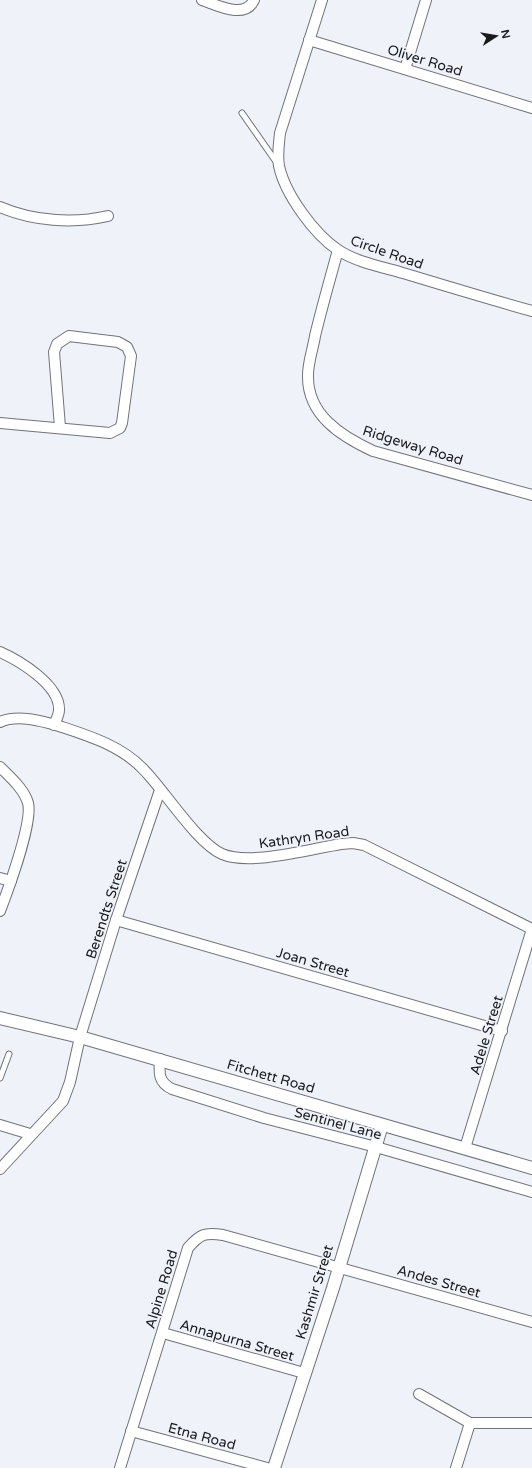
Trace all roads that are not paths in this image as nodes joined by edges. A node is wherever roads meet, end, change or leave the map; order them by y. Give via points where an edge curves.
1 (202, 0) edge
2 (254, 0) edge
3 (322, 0) edge
4 (426, 0) edge
5 (309, 40) junction
6 (405, 69) junction
7 (532, 108) edge
8 (242, 113) dead end
9 (279, 166) junction
10 (0, 207) edge
11 (108, 216) dead end
12 (338, 250) junction
13 (532, 311) edge
14 (0, 422) edge
15 (60, 427) junction
16 (532, 495) edge
17 (0, 652) edge
18 (0, 722) edge
19 (54, 725) junction
20 (0, 767) edge
21 (160, 790) junction
22 (0, 878) edge
23 (11, 881) junction
24 (0, 911) edge
25 (116, 920) junction
26 (532, 929) edge
27 (0, 1018) edge
28 (502, 1031) junction
29 (80, 1037) junction
30 (9, 1054) dead end
31 (160, 1059) junction
32 (0, 1078) edge
33 (0, 1124) edge
34 (382, 1125) junction
35 (30, 1134) junction
36 (376, 1147) junction
37 (465, 1148) junction
38 (532, 1168) edge
39 (0, 1169) edge
40 (532, 1192) edge
41 (338, 1266) junction
42 (532, 1322) edge
43 (163, 1333) junction
44 (304, 1373) junction
45 (419, 1394) dead end
46 (470, 1423) junction
47 (532, 1423) edge
48 (130, 1431) junction
49 (120, 1468) edge
50 (267, 1468) edge
51 (274, 1468) edge
52 (456, 1468) edge

1 - 2 street via 238,10 249,7
3 - 5 street, Circle Road
4 - 6 street
5 - 6 street, Oliver Road
5 - 9 street, Circle Road via 280,133
6 - 7 street, Oliver Road
8 - 9 lane
9 - 12 street, Circle Road via 297,205 315,228
10 - 11 street via 36,218 89,220
12 - 13 street, Circle Road via 382,267
12 - 16 street, Ridgeway Road via 322,306 308,373 308,386 313,401 325,421 352,442 374,451
14 - 15 street
15 - 15 street via 54,352 57,344 69,336 123,344 127,347 131,356 120,428 110,433
17 - 19 street via 31,670 49,686 59,705
18 - 19 street, Kathryn Road via 20,718
19 - 21 street, Kathryn Road via 114,747 137,763
20 - 23 street via 24,794 30,812
21 - 25 street, Berendts Street
21 - 26 street, Kathryn Road via 196,832 220,853 242,859 341,844 364,845
22 - 23 street
23 - 24 street
25 - 28 street, Joan Street
25 - 29 street, Berendts Street
26 - 28 street, Adele Street
27 - 29 street, Fitchett Road
28 - 37 street, Adele Street
29 - 31 street, Fitchett Road
29 - 35 street, Berendts Street via 65,1097
30 - 32 lane
31 - 34 street, Fitchett Road
31 - 36 street, Sentinel Lane via 160,1079 172,1089 264,1118
33 - 35 street
34 - 36 street, Kashmir Street
34 - 37 street, Fitchett Road
35 - 39 street, Berendts Street
36 - 40 street, Sentinel Lane
36 - 41 street, Kashmir Street
37 - 38 street, Fitchett Road
41 - 42 street, Andes Street
41 - 43 street, Alpine Road via 223,1235 204,1234 188,1248
41 - 44 street, Kashmir Street
43 - 44 street, Annapurna Street
43 - 48 street, Alpine Road
44 - 51 street, Kashmir Street
45 - 46 street
46 - 47 street
46 - 52 street
48 - 49 street, Alpine Road
48 - 50 street, Etna Road

